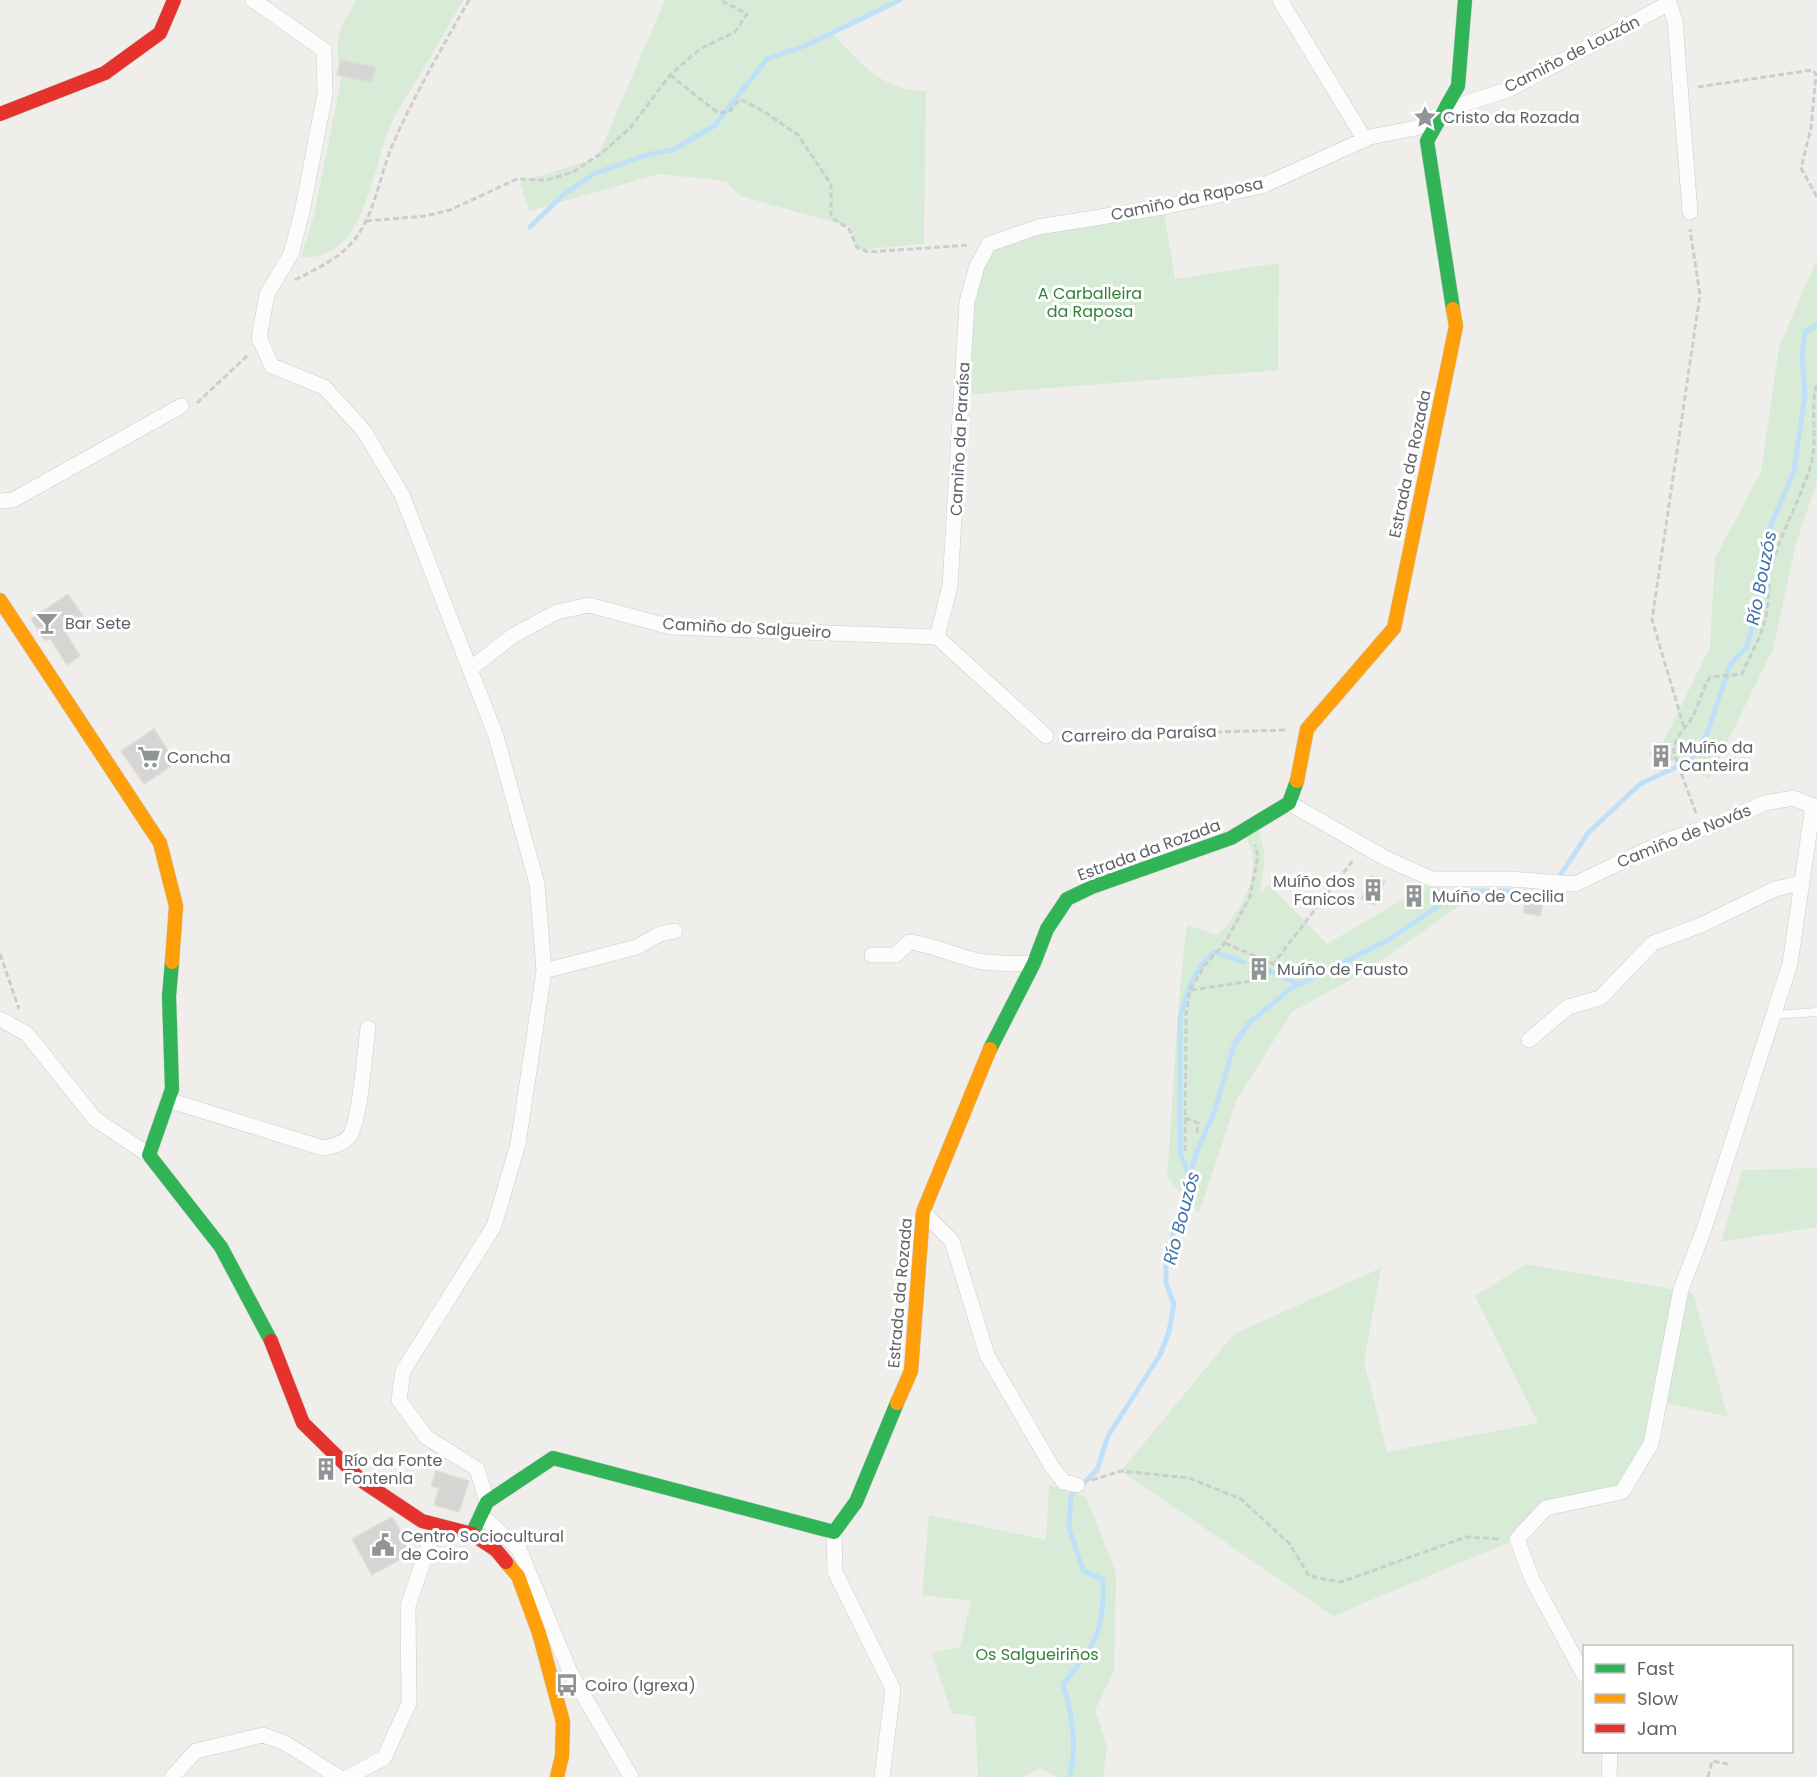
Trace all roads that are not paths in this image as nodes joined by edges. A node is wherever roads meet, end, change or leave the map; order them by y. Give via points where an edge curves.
1 (174, 0) edge
2 (253, 0) edge
3 (1280, 0) edge
4 (1465, 0) edge
5 (1669, 2) edge
6 (1445, 110) junction
7 (0, 114) edge
8 (1365, 140) junction
9 (1690, 212) road end
10 (989, 244) joint
11 (181, 406) road end
12 (0, 501) edge
13 (0, 600) edge
14 (937, 637) junction
15 (470, 669) junction
16 (1046, 736) road end
17 (1289, 802) junction
18 (1815, 806) edge
19 (1802, 883) junction
20 (675, 931) dead end
21 (872, 955) dead end
22 (1034, 963) junction
23 (544, 971) junction
24 (1817, 1012) edge
25 (1773, 1015) junction
26 (0, 1019) edge
27 (368, 1028) dead end
28 (1529, 1040) dead end
29 (168, 1100) junction
30 (149, 1155) junction
31 (923, 1212) junction
32 (1084, 1483) road end
33 (487, 1502) junction
34 (479, 1519) junction
35 (439, 1526) junction
36 (834, 1532) junction
37 (472, 1534) junction
38 (1583, 1672) edge
39 (1610, 1753) edge
40 (171, 1777) edge
41 (339, 1777) edge
42 (348, 1777) edge
43 (557, 1777) edge
44 (631, 1777) edge
45 (882, 1777) edge
46 (1610, 1777) edge

1 - 7 street via 160,33 105,73
2 - 15 street via 324,50 326,69 325,94 291,254 267,294 259,338 272,366 324,387 364,431 402,495
3 - 8 street
4 - 6 street, Estrada da Rozada via 1458,86
5 - 6 street, Camiño de Louzán via 1510,89
5 - 9 street, Camiño de Louzán via 1675,21
6 - 8 street, Camiño da Raposa via 1416,128
6 - 17 street, Estrada da Rozada via 1427,141 1455,326 1394,628 1307,729 1301,769
8 - 10 street, Camiño da Raposa via 1262,186 1038,227
10 - 14 street, Camiño da Paraísa via 977,266 967,302 950,586
11 - 12 street via 13,500
13 - 29 street via 160,843 176,906 169,996 172,1089
14 - 15 street, Camiño do Salgueiro via 671,627 588,605 548,617 514,635
14 - 16 street, Carreiro da Paraísa
15 - 23 street via 496,736 537,884
17 - 18 street, Camiño de Novás via 1364,846 1432,879 1575,884 1665,841 1765,803 1794,798
17 - 22 street, Estrada da Rozada via 1231,838 1067,899 1047,929
18 - 19 street
19 - 25 street via 1790,964
19 - 28 street via 1775,889 1653,943 1600,998 1568,1007
20 - 23 street via 660,934 637,947
21 - 22 street via 895,955 910,942 976,960 1010,965
22 - 31 street, Estrada da Rozada via 981,1067
23 - 33 street via 518,1144 494,1226 403,1371 400,1390 399,1400 426,1437 477,1469
24 - 25 lane
25 - 38 street via 1682,1289 1651,1444 1622,1492 1546,1508 1517,1539 1532,1579
26 - 30 street via 27,1034 95,1119
27 - 29 street via 356,1122 348,1138 337,1145 323,1148
29 - 30 street
30 - 35 street via 221,1246 270,1339 303,1423 362,1481 422,1521
31 - 32 street via 952,1241 987,1355 1052,1467 1064,1482
31 - 36 street, Estrada da Rozada via 911,1371 856,1502
33 - 34 street
33 - 36 street via 553,1458
34 - 37 street
34 - 44 street via 488,1521 519,1549 570,1672
35 - 37 street
35 - 42 street via 408,1606 409,1703 384,1758
36 - 45 street via 835,1572 893,1689
37 - 43 street via 496,1550 518,1576 539,1633 563,1722
39 - 46 street
40 - 41 street via 196,1751 263,1735 285,1743

